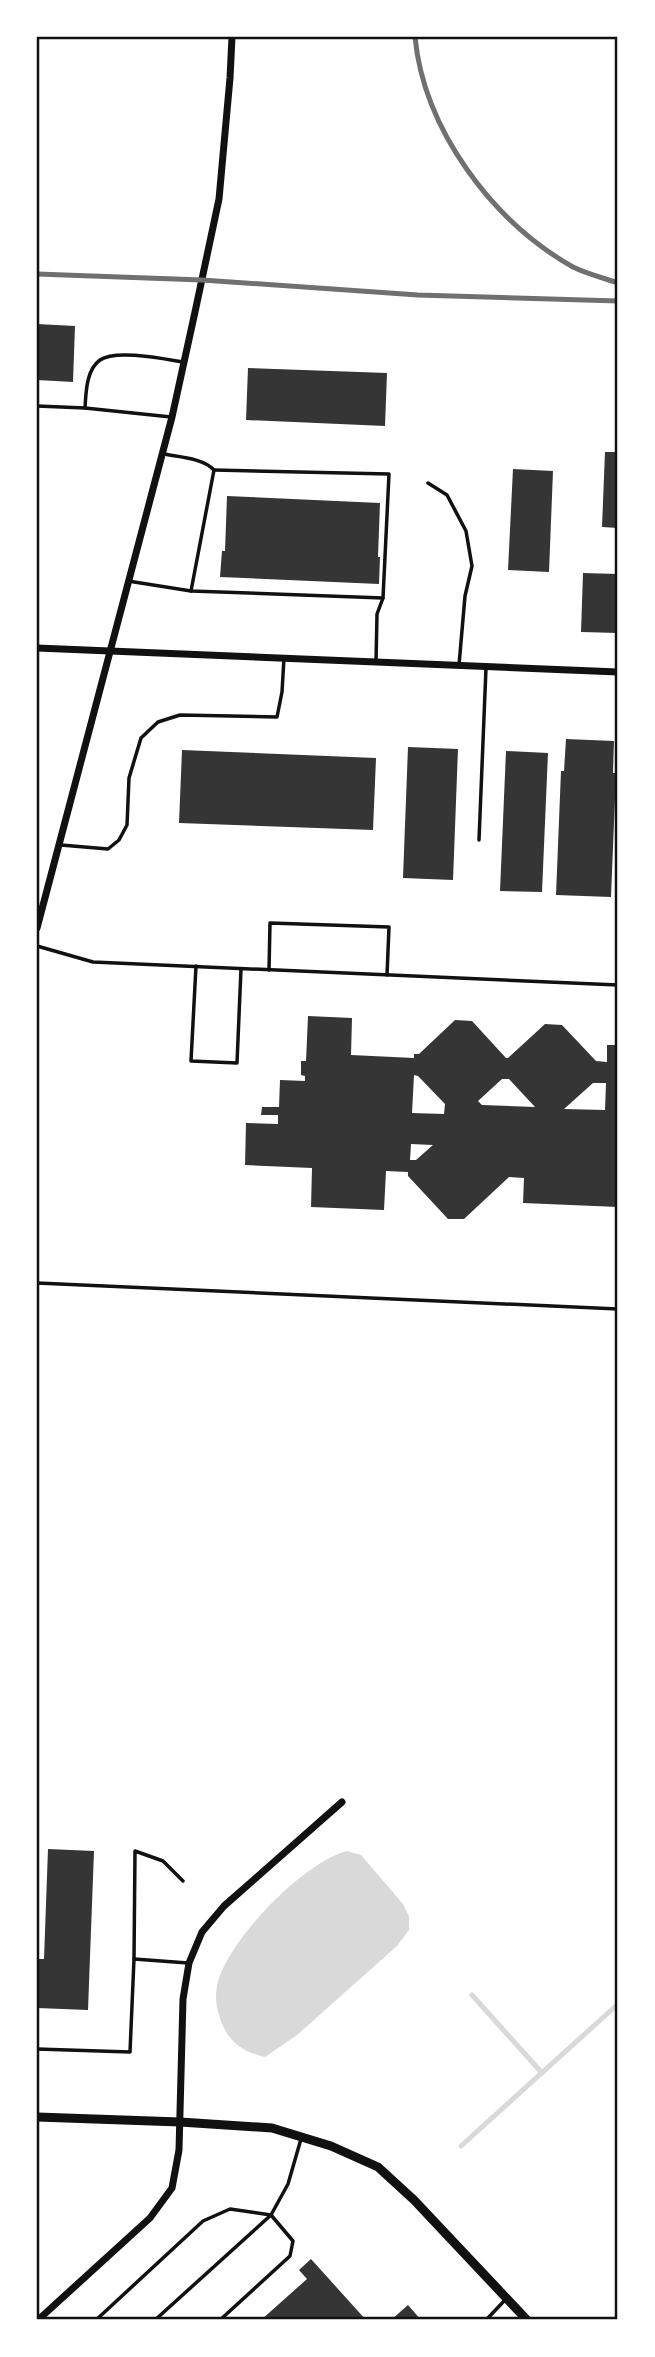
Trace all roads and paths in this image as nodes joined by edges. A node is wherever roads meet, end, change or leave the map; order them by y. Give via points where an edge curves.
1 (232, 37) edge
2 (183, 362) junction
3 (37, 406) edge
4 (85, 408) junction
5 (172, 417) junction
6 (162, 454) junction
7 (214, 470) junction
8 (428, 483) dead end
9 (128, 581) junction
10 (191, 591) junction
11 (383, 598) junction
12 (37, 648) edge
13 (110, 651) junction
14 (284, 658) junction
15 (376, 662) junction
16 (459, 665) junction
17 (486, 666) junction
18 (618, 672) edge
19 (479, 840) dead end
20 (59, 845) junction
21 (37, 928) edge
22 (37, 946) edge
23 (196, 966) junction
24 (242, 968) junction
25 (269, 970) junction
26 (387, 975) junction
27 (618, 985) edge
28 (37, 1283) edge
29 (618, 1308) edge
30 (342, 1802) dead end
31 (183, 1881) dead end
32 (134, 1959) junction
33 (189, 1963) junction
34 (37, 2049) edge
35 (37, 2117) edge
36 (180, 2122) junction
37 (302, 2137) junction
38 (271, 2215) junction
39 (506, 2299) junction
40 (38, 2320) edge
41 (96, 2320) edge
42 (155, 2320) edge
43 (220, 2320) edge
44 (486, 2320) edge
45 (527, 2320) edge

1 - 2 street via 219,199
2 - 4 lane via 119,355 100,360 91,371
2 - 5 street
3 - 4 lane
4 - 5 lane
5 - 6 street
6 - 7 lane via 194,460
6 - 9 street
7 - 10 lane
7 - 11 lane via 389,474
8 - 16 lane via 447,495 466,531 470,554
9 - 10 lane
9 - 13 street
10 - 11 lane
11 - 15 lane via 377,614
12 - 13 street
13 - 14 street
13 - 20 street
14 - 15 street
14 - 20 lane via 277,717 180,715 158,722 141,738 129,778 127,825 120,839 107,849
15 - 16 street
16 - 17 street
17 - 18 street
17 - 19 lane
20 - 21 street
22 - 23 lane via 93,962
23 - 24 lane
23 - 24 lane via 191,1061 237,1063
24 - 25 lane
25 - 26 lane
25 - 26 lane via 270,923 389,927
26 - 27 lane
28 - 29 lane
30 - 33 street via 224,1906 202,1932
31 - 32 lane via 163,1861 135,1851
32 - 33 lane
32 - 34 lane via 130,2052
33 - 36 street via 183,1999
35 - 36 street
36 - 37 street via 272,2128
36 - 40 street via 176,2174 164,2202
37 - 38 lane via 288,2184
37 - 39 street via 378,2167
38 - 41 lane via 230,2209 203,2221
38 - 42 lane
38 - 43 lane via 293,2241 290,2256
39 - 44 lane
39 - 45 street

